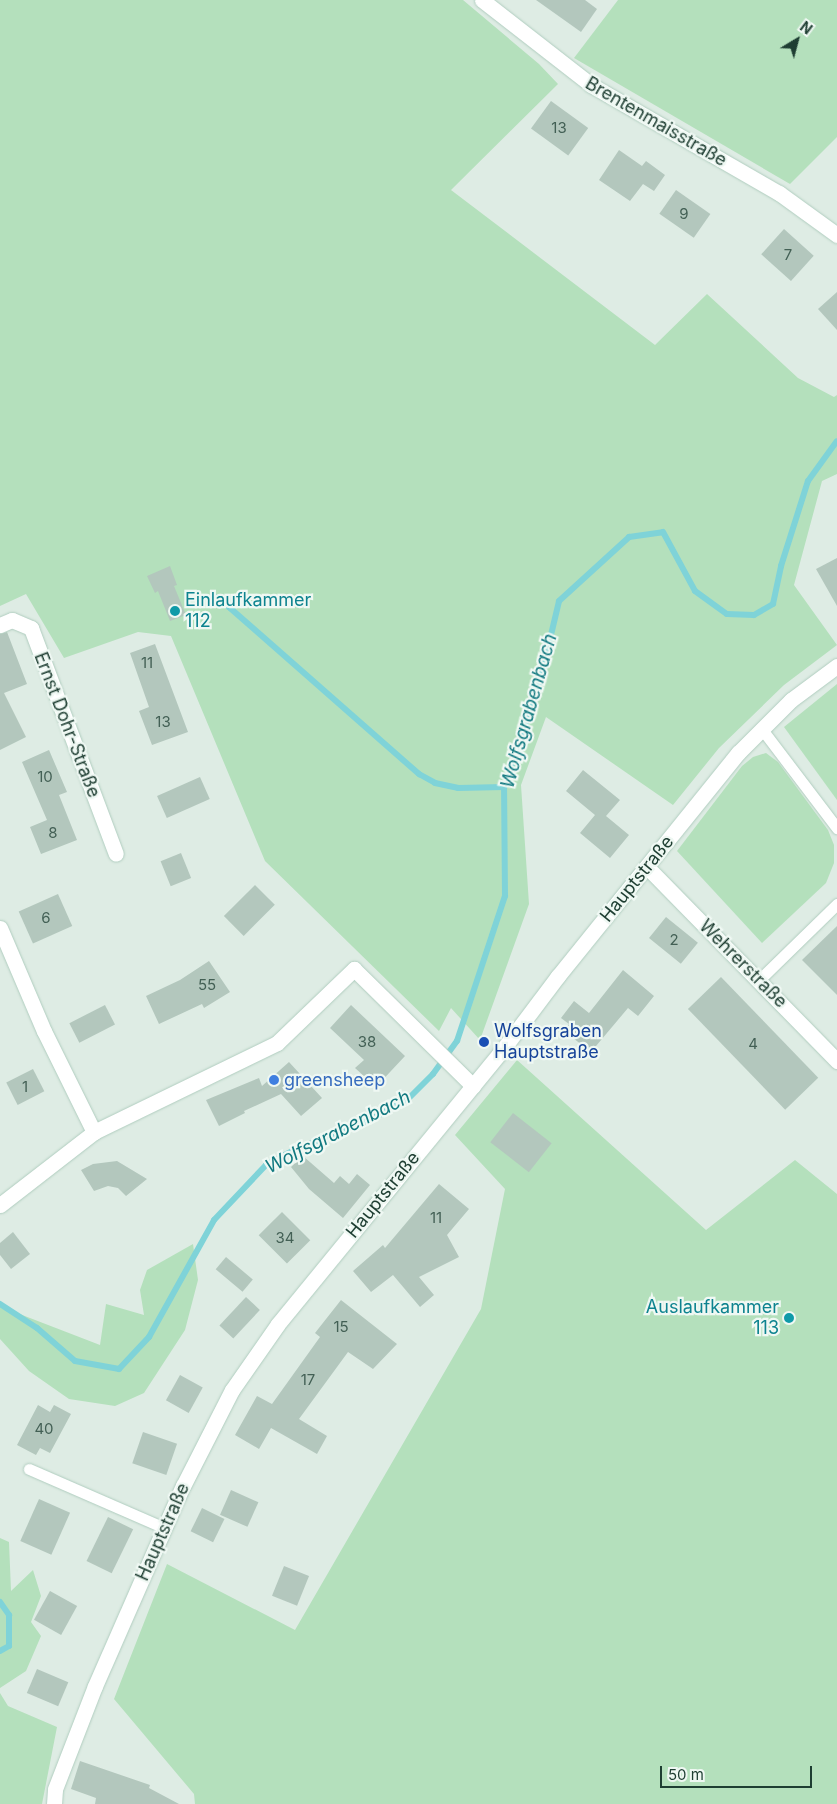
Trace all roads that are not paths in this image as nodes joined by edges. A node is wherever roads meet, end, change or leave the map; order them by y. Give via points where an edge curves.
1 (482, 0) edge
2 (837, 235) edge
3 (0, 625) edge
4 (837, 666) edge
5 (761, 728) junction
6 (837, 828) edge
7 (116, 854) dead end
8 (647, 867) junction
9 (837, 904) edge
10 (0, 928) edge
11 (759, 980) junction
12 (837, 1061) edge
13 (473, 1086) junction
14 (94, 1132) junction
15 (0, 1205) edge
16 (29, 1469) dead end
17 (165, 1528) junction
18 (54, 1804) edge

1 - 2 street, Brentenmaisstraße via 591,85 779,193
3 - 7 street, Ernst Dohr-Straße via 12,620 31,628
4 - 5 street, Hauptstraße via 809,685
5 - 6 lane
5 - 8 street, Hauptstraße
8 - 11 street, Wehrerstraße
8 - 13 street, Hauptstraße
9 - 11 lane
10 - 14 street via 44,1031
11 - 12 street, Wehrerstraße
13 - 14 street via 354,969 278,1043
13 - 17 street, Hauptstraße via 278,1324 232,1390
14 - 15 street
16 - 17 lane
17 - 18 street, Hauptstraße via 95,1686 55,1789

